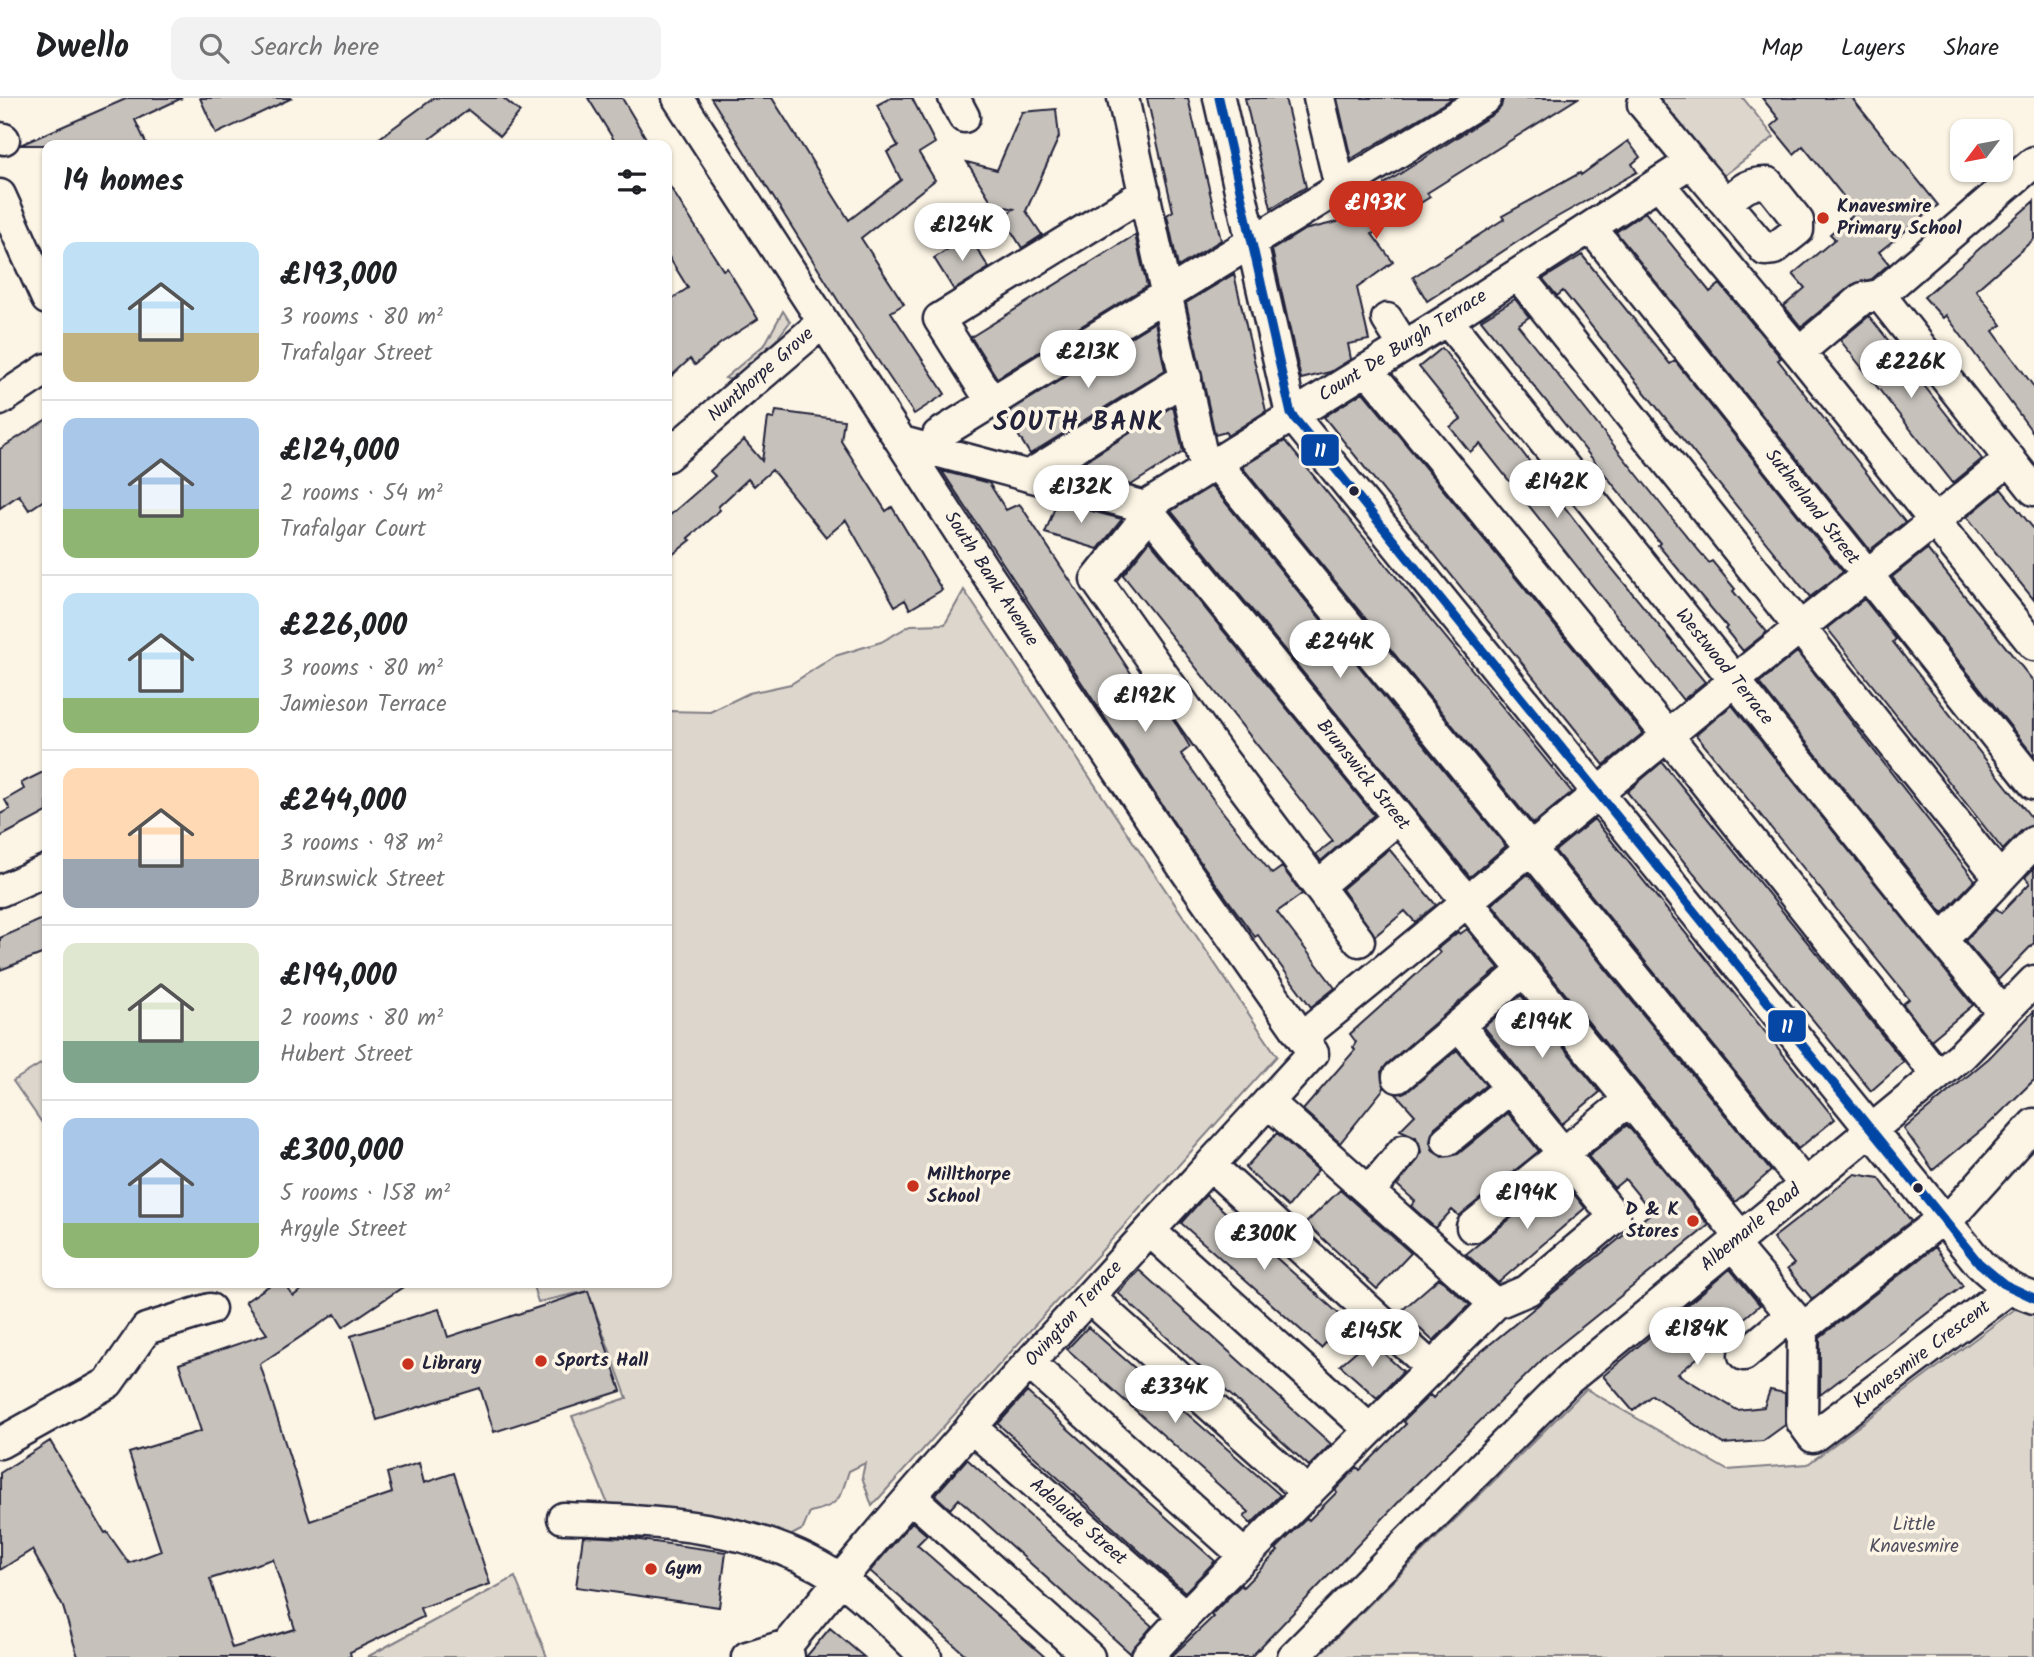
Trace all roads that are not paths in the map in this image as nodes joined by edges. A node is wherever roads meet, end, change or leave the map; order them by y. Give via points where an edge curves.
1 (678, 98) edge
2 (1123, 98) edge
3 (1219, 98) edge
4 (1318, 98) edge
5 (1486, 98) edge
6 (1643, 104) dead end
7 (1691, 162) junction
8 (2034, 162) edge
9 (1659, 184) junction
10 (1340, 187) junction
11 (1145, 193) junction
12 (0, 195) edge
13 (1727, 202) dead end
14 (1592, 229) junction
15 (1252, 242) junction
16 (1518, 275) junction
17 (42, 280) edge
18 (1167, 293) junction
19 (1880, 295) junction
20 (1387, 319) dead end
21 (1447, 320) junction
22 (823, 322) junction
23 (1404, 346) junction
24 (1799, 352) junction
25 (1367, 369) junction
26 (42, 372) edge
27 (1186, 378) junction
28 (0, 400) edge
29 (992, 401) junction
30 (1291, 414) junction
31 (901, 442) junction
32 (933, 451) junction
33 (672, 452) edge
34 (2010, 459) junction
35 (1211, 466) junction
36 (1028, 476) junction
37 (2034, 490) edge
38 (1145, 507) junction
39 (1935, 522) junction
40 (1867, 576) junction
41 (1800, 628) junction
42 (2034, 645) edge
43 (1734, 680) junction
44 (1668, 736) junction
45 (2034, 784) edge
46 (1598, 792) junction
47 (1398, 818) junction
48 (2034, 842) edge
49 (1531, 850) junction
50 (42, 872) edge
51 (2000, 878) junction
52 (1318, 886) junction
53 (0, 891) edge
54 (1468, 903) junction
55 (1942, 940) junction
56 (1359, 941) dead end
57 (1523, 971) junction
58 (2034, 981) edge
59 (2003, 1013) junction
60 (1459, 1025) junction
61 (1307, 1045) junction
62 (1937, 1075) junction
63 (1398, 1077) dead end
64 (1510, 1088) junction
65 (1629, 1100) junction
66 (1268, 1102) junction
67 (2034, 1124) edge
68 (1869, 1129) junction
69 (1447, 1140) dead end
70 (1404, 1150) dead end
71 (1562, 1154) junction
72 (1210, 1166) junction
73 (1804, 1184) junction
74 (1369, 1192) junction
75 (1944, 1220) junction
76 (1472, 1227) dead end
77 (1150, 1231) junction
78 (1736, 1240) junction
79 (2027, 1293) edge
80 (1089, 1297) junction
81 (1495, 1304) junction
82 (210, 1309) dead end
83 (1797, 1322) junction
84 (1744, 1355) dead end
85 (1029, 1363) junction
86 (1432, 1368) junction
87 (971, 1427) junction
88 (1370, 1430) junction
89 (0, 1443) edge
90 (1308, 1493) junction
91 (911, 1497) junction
92 (563, 1518) dead end
93 (1245, 1556) junction
94 (840, 1579) junction
95 (1185, 1616) junction
96 (788, 1651) edge
97 (747, 1657) edge
98 (926, 1657) edge
99 (1089, 1657) edge
100 (1147, 1657) edge
101 (1293, 1657) edge

1 - 22 street, South Bank Avenue
2 - 11 street
3 - 15 street
4 - 10 street
5 - 10 street
6 - 7 street
7 - 9 street, Count De Burgh Terrace
7 - 13 street
8 - 19 street
9 - 14 street, Count De Burgh Terrace
9 - 24 street
10 - 15 street
11 - 18 street
11 - 29 street via 939,319
12 - 17 street via 27,224
14 - 16 street, Count De Burgh Terrace
14 - 40 street, Sutherland Street
15 - 18 street
15 - 30 street
16 - 21 street, Count De Burgh Terrace
16 - 41 street
18 - 27 street
18 - 29 street
19 - 24 street via 1863,298
19 - 34 street
20 - 23 street
21 - 23 street, Count De Burgh Terrace
21 - 43 street, Westwood Terrace
22 - 31 street, South Bank Avenue
22 - 33 street, Nunthorpe Grove
23 - 25 street, Count De Burgh Terrace
24 - 39 street
25 - 30 street, Count De Burgh Terrace
25 - 44 street
26 - 28 street
27 - 35 street
27 - 36 street
29 - 32 street via 938,435
30 - 35 street, Count De Burgh Terrace
30 - 46 street
31 - 32 street
31 - 61 street, South Bank Avenue
32 - 36 street
34 - 37 street
34 - 39 street, Ovington Terrace
35 - 38 street, Count De Burgh Terrace
35 - 49 street
36 - 38 street
38 - 47 street, Brunswick Street
38 - 52 street via 1139,526 1096,580
39 - 40 street, Ovington Terrace
39 - 42 street
40 - 41 street, Ovington Terrace
40 - 45 street, Sutherland Street
41 - 43 street, Ovington Terrace
41 - 51 street
43 - 44 street, Ovington Terrace
43 - 55 street, Westwood Terrace
44 - 46 street, Ovington Terrace
44 - 62 street
46 - 49 street, Ovington Terrace
46 - 68 street
47 - 52 street
47 - 54 street, Brunswick Street
48 - 51 street
49 - 54 street, Ovington Terrace
49 - 73 street
50 - 53 street
51 - 55 street
52 - 56 street
54 - 57 street, Brunswick Street
54 - 61 street, Ovington Terrace
55 - 59 street, Westwood Terrace
57 - 60 street
57 - 65 street, Brunswick Street
58 - 59 street, Albemarle Road
59 - 62 street, Albemarle Road
60 - 63 street
60 - 64 street
61 - 66 street, Ovington Terrace
62 - 68 street, Albemarle Road
64 - 69 street
64 - 71 street
65 - 71 street
65 - 78 street, Brunswick Street
66 - 72 street, Ovington Terrace
66 - 74 street
67 - 75 street
68 - 73 street, Albemarle Road
68 - 75 street
70 - 74 street
71 - 76 street
71 - 81 street via 1615,1217 1528,1290
72 - 77 street, Ovington Terrace
72 - 86 street
73 - 78 street, Albemarle Road
74 - 81 street
75 - 79 street via 1979,1264
75 - 83 street
77 - 80 street, Ovington Terrace
77 - 88 street
78 - 83 street, Brunswick Street
78 - 101 street, Albemarle Road via 1569,1379
79 - 83 street, Knavesmire Crescent via 1813,1437 1802,1422
80 - 85 street, Ovington Terrace
80 - 90 street
81 - 86 street
82 - 89 street via 146,1328 108,1382
83 - 84 street
85 - 87 street, Ovington Terrace
85 - 93 street
86 - 88 street
87 - 91 street, Ovington Terrace
87 - 95 street, Adelaide Street
88 - 90 street
90 - 93 street
91 - 94 street, Ovington Terrace
91 - 99 street
92 - 94 street via 648,1520 700,1527 762,1543
93 - 95 street
94 - 96 street, Ovington Terrace
94 - 98 street
95 - 100 street
96 - 97 street

